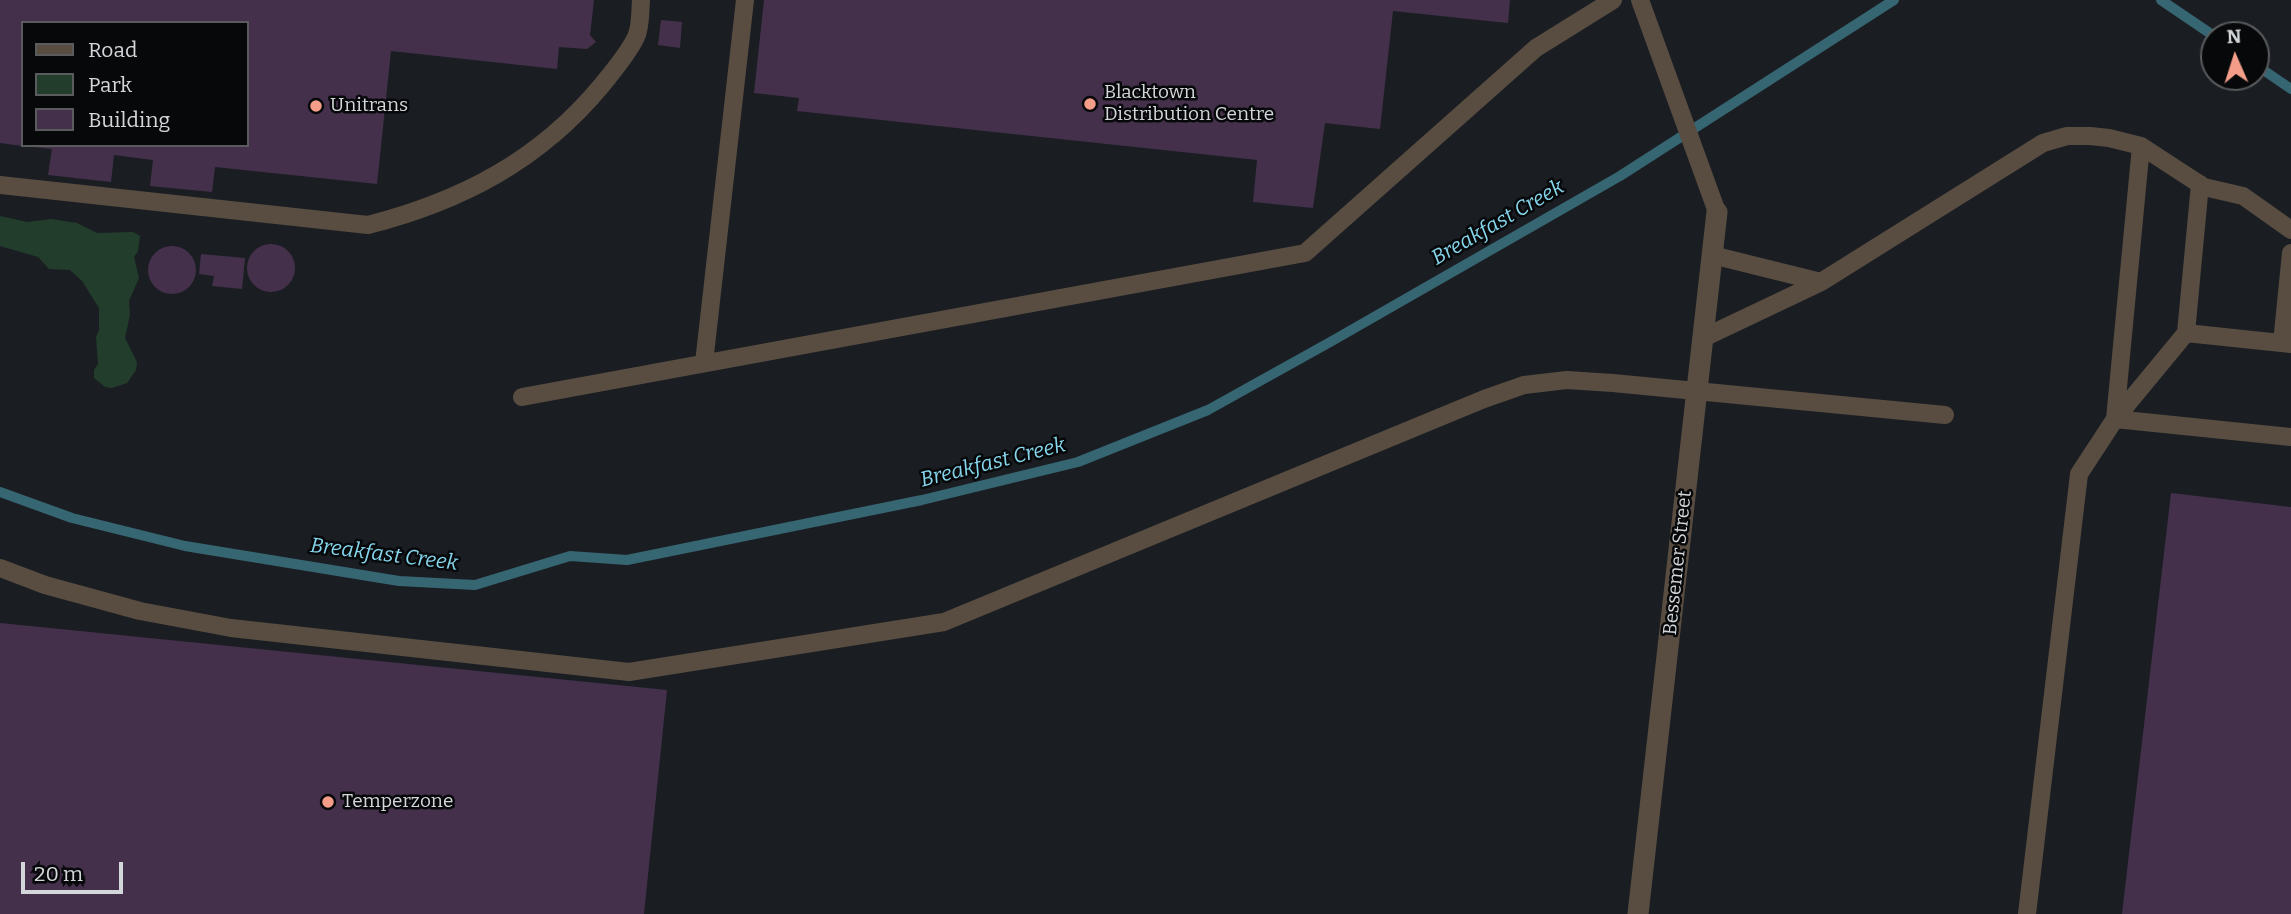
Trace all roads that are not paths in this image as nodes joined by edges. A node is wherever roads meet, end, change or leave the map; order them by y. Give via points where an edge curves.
1 (641, 0) edge
2 (745, 0) edge
3 (1613, 0) edge
4 (1640, 0) edge
5 (2141, 146) junction
6 (2200, 184) junction
7 (0, 185) edge
8 (1717, 212) joint
9 (2291, 230) edge
10 (2291, 253) edge
11 (1712, 255) junction
12 (1821, 282) junction
13 (2186, 333) junction
14 (1703, 338) junction
15 (2287, 344) edge
16 (704, 363) junction
17 (1697, 391) junction
18 (522, 397) dead end
19 (1945, 415) dead end
20 (2115, 419) junction
21 (2291, 437) edge
22 (0, 568) edge
23 (1638, 914) edge
24 (2027, 914) edge

1 - 7 lane via 637,35 590,99 561,128 493,178 411,214 368,225
2 - 16 lane
3 - 16 lane via 1536,48 1305,253
4 - 8 lane
5 - 6 lane
5 - 12 lane via 2067,135 2043,143
5 - 20 lane
6 - 9 lane via 2243,196
6 - 13 lane
8 - 11 street, Bessemer Street
10 - 15 lane
11 - 12 lane
11 - 14 street, Bessemer Street
12 - 14 lane
13 - 15 lane
13 - 20 lane
14 - 17 street, Bessemer Street
16 - 18 lane
17 - 19 lane
17 - 22 lane via 1567,380 1524,385 944,622 629,672 231,628 140,611
17 - 23 street, Bessemer Street
20 - 21 lane
20 - 24 lane via 2079,474

